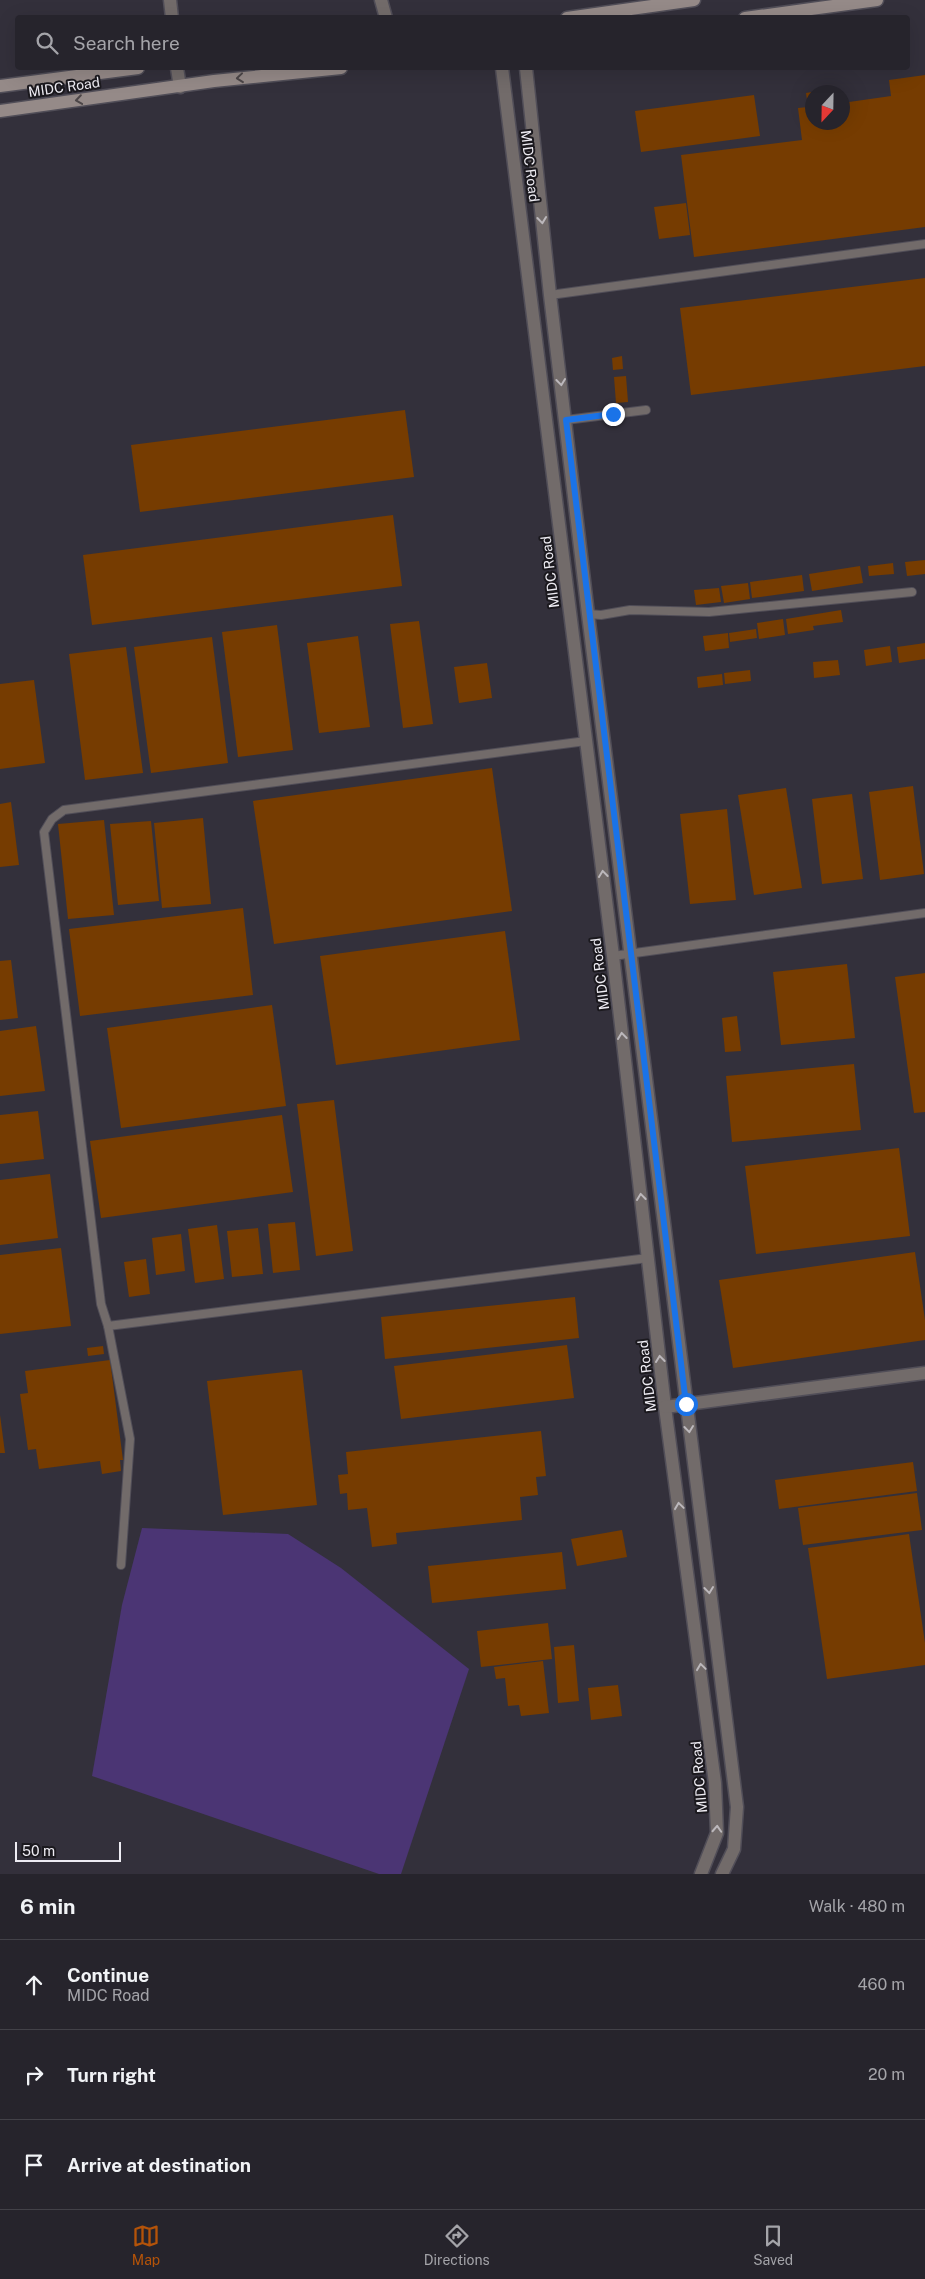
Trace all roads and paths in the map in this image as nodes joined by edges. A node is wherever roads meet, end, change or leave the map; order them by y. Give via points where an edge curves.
1 (170, 0) edge
2 (381, 0) edge
3 (694, 0) edge
4 (877, 0) edge
5 (172, 15) edge
6 (385, 15) edge
7 (588, 15) edge
8 (767, 15) edge
9 (123, 70) edge
10 (177, 70) edge
11 (322, 70) edge
12 (502, 70) edge
13 (526, 70) edge
14 (0, 86) edge
15 (180, 86) junction
16 (0, 110) edge
17 (925, 244) edge
18 (550, 295) junction
19 (646, 410) dead end
20 (566, 420) junction
21 (912, 592) dead end
22 (588, 614) junction
23 (586, 741) junction
24 (925, 913) edge
25 (631, 953) junction
26 (613, 956) junction
27 (648, 1258) junction
28 (108, 1326) junction
29 (925, 1373) edge
30 (686, 1404) junction
31 (665, 1407) junction
32 (121, 1565) dead end
33 (701, 1874) edge
34 (722, 1874) edge

1 - 5 street
2 - 6 street
3 - 7 main road
4 - 8 main road
9 - 14 main road, MIDC Road
10 - 15 street
11 -> 15 main road, MIDC Road
12 - 23 street, MIDC Road
13 -> 18 street, MIDC Road
15 -> 16 main road, MIDC Road
17 - 18 lane
18 -> 20 street, MIDC Road
19 - 20 lane
20 - 22 street, MIDC Road
21 - 22 lane via 709,612 630,610
22 - 25 street, MIDC Road
26 -> 23 street, MIDC Road
23 - 28 lane via 64,810 52,819 44,832 100,1304
24 - 25 lane
25 - 26 lane
25 - 30 street, MIDC Road
27 -> 26 street, MIDC Road
27 - 28 lane
31 -> 27 street, MIDC Road
28 - 32 lane via 130,1439
29 - 30 street
30 - 31 street
30 -> 34 street, MIDC Road via 737,1807 734,1849
33 -> 31 street, MIDC Road via 718,1833 716,1783

